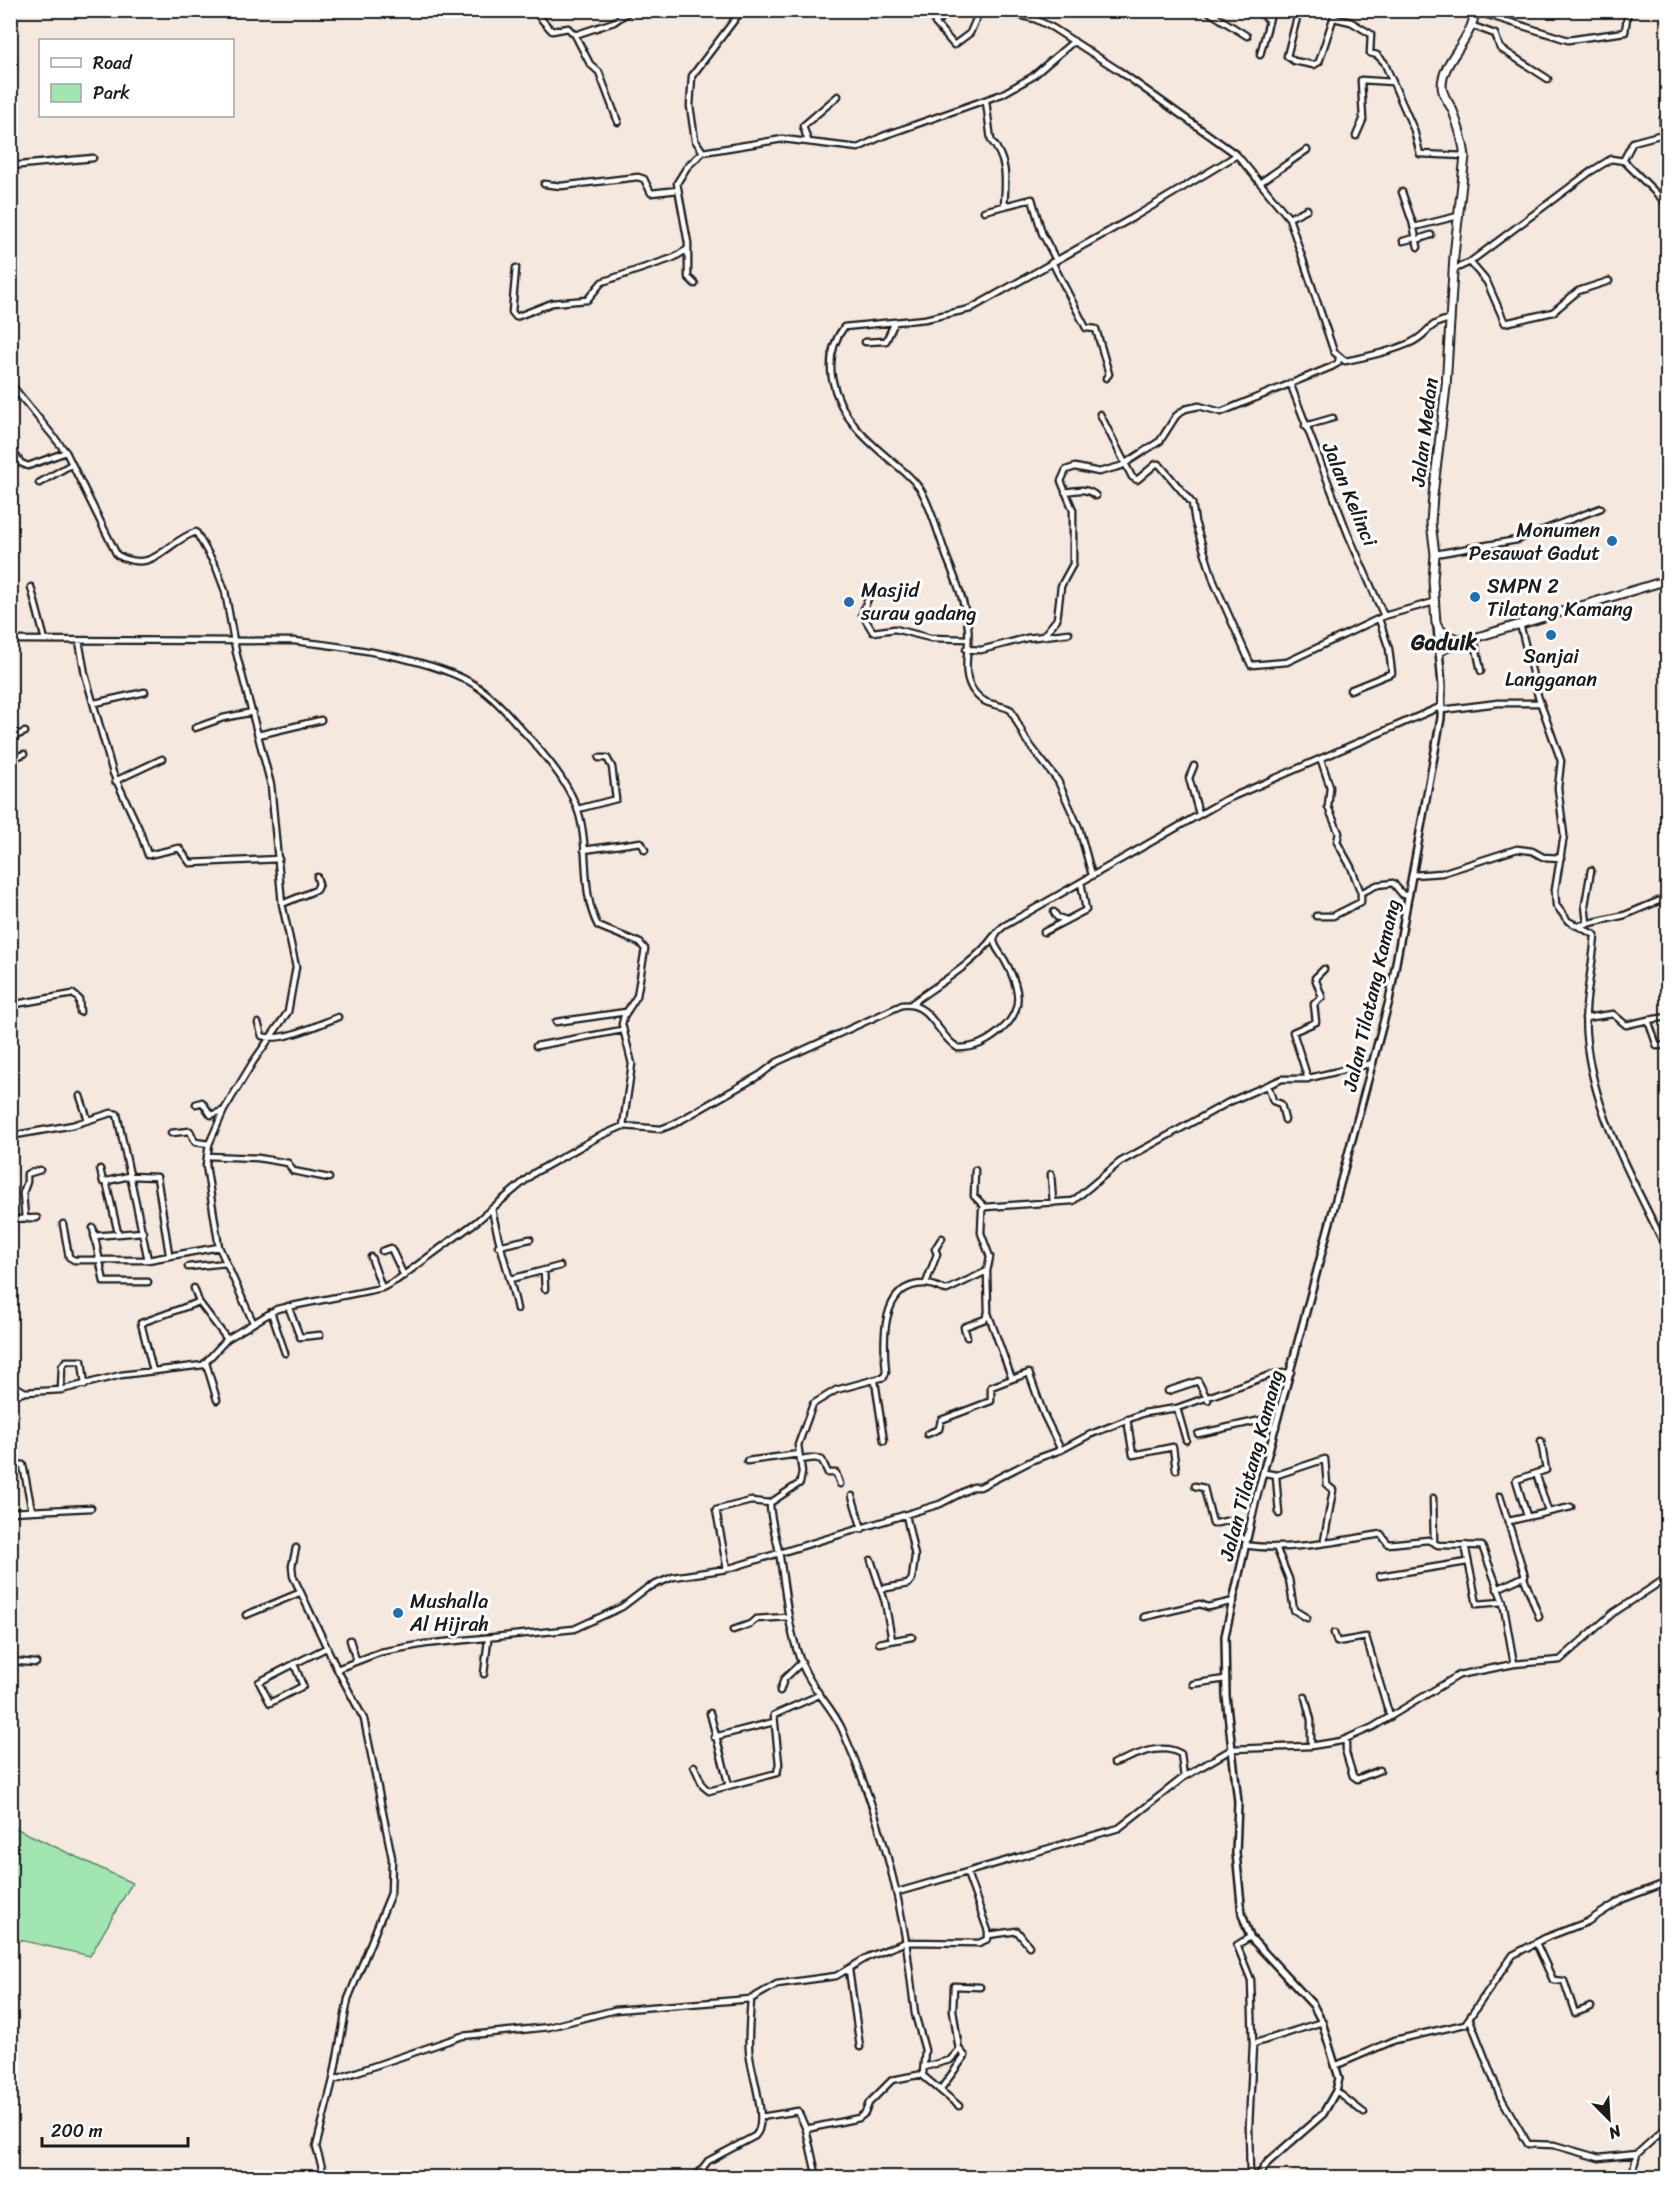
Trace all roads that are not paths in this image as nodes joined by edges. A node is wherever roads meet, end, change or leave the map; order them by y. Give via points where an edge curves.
1 (533, 10) edge
2 (631, 10) edge
3 (742, 10) edge
4 (951, 10) edge
5 (980, 10) edge
6 (996, 10) edge
7 (1206, 10) edge
8 (1256, 10) edge
9 (1272, 10) edge
10 (1299, 10) edge
11 (1336, 10) edge
12 (1628, 10) edge
13 (1475, 11) edge
14 (1334, 18) junction
15 (1269, 20) junction
16 (1473, 26) junction
17 (575, 35) junction
18 (1247, 36) dead end
19 (1074, 41) junction
20 (1260, 55) dead end
21 (1548, 79) dead end
22 (1393, 82) junction
23 (838, 96) dead end
24 (986, 101) junction
25 (1663, 118) dead end
26 (618, 122) dead end
27 (1356, 136) dead end
28 (808, 141) junction
29 (1307, 150) dead end
30 (703, 152) junction
31 (1237, 155) junction
32 (1465, 156) junction
33 (93, 158) dead end
34 (1623, 161) junction
35 (10, 166) edge
36 (1261, 182) junction
37 (544, 184) dead end
38 (678, 190) junction
39 (1402, 192) dead end
40 (1004, 206) junction
41 (1668, 206) edge
42 (1307, 209) dead end
43 (984, 211) dead end
44 (1458, 216) junction
45 (1288, 218) junction
46 (1413, 225) junction
47 (1431, 235) dead end
48 (1415, 239) junction
49 (1403, 241) dead end
50 (1418, 247) dead end
51 (688, 249) junction
52 (1054, 261) junction
53 (1470, 262) junction
54 (516, 268) dead end
55 (1453, 270) junction
56 (1609, 281) dead end
57 (695, 284) dead end
58 (1451, 319) junction
59 (895, 322) junction
60 (865, 342) dead end
61 (1339, 358) junction
62 (1106, 378) dead end
63 (1290, 382) junction
64 (11, 386) edge
65 (1100, 414) dead end
66 (1333, 418) dead end
67 (1305, 426) junction
68 (10, 447) edge
69 (66, 452) junction
70 (72, 464) junction
71 (1124, 465) junction
72 (39, 483) dead end
73 (1065, 492) junction
74 (1096, 496) dead end
75 (1601, 508) dead end
76 (1435, 554) junction
77 (1668, 580) edge
78 (31, 586) dead end
79 (869, 596) dead end
80 (1434, 602) junction
81 (1382, 617) junction
82 (1520, 624) junction
83 (1437, 626) junction
84 (1068, 633) dead end
85 (1044, 635) junction
86 (1474, 638) junction
87 (968, 639) junction
88 (10, 640) edge
89 (45, 640) junction
90 (1463, 640) junction
91 (80, 641) junction
92 (234, 642) junction
93 (966, 648) junction
94 (1440, 652) junction
95 (1481, 670) dead end
96 (1350, 690) dead end
97 (145, 692) dead end
98 (95, 703) junction
99 (1540, 703) junction
100 (1442, 708) junction
101 (254, 712) junction
102 (321, 720) dead end
103 (195, 728) dead end
104 (25, 732) dead end
105 (258, 735) junction
106 (10, 738) edge
107 (24, 754) dead end
108 (599, 758) dead end
109 (10, 759) edge
110 (162, 759) dead end
111 (1320, 760) junction
112 (1194, 766) dead end
113 (115, 781) junction
114 (578, 809) junction
115 (1199, 814) junction
116 (584, 850) junction
117 (645, 850) dead end
118 (1561, 858) junction
119 (279, 859) junction
120 (1591, 870) dead end
121 (1092, 875) junction
122 (1413, 875) junction
123 (317, 877) dead end
124 (1081, 882) junction
125 (1361, 893) junction
126 (1409, 895) junction
127 (1668, 897) edge
128 (282, 904) junction
129 (1054, 912) dead end
130 (1316, 916) dead end
131 (1066, 920) junction
132 (1587, 923) junction
133 (1577, 926) junction
134 (1044, 932) dead end
135 (995, 934) junction
136 (1324, 969) dead end
137 (910, 1004) junction
138 (10, 1005) edge
139 (80, 1012) dead end
140 (626, 1012) junction
141 (338, 1017) dead end
142 (1668, 1017) edge
143 (1585, 1018) junction
144 (1648, 1020) junction
145 (556, 1022) dead end
146 (258, 1023) dead end
147 (622, 1030) junction
148 (271, 1037) junction
149 (1668, 1045) edge
150 (536, 1046) dead end
151 (1373, 1063) junction
152 (1308, 1079) junction
153 (1268, 1085) junction
154 (80, 1096) dead end
155 (196, 1104) dead end
156 (224, 1110) junction
157 (88, 1120) junction
158 (1285, 1120) dead end
159 (623, 1126) junction
160 (171, 1133) dead end
161 (10, 1136) edge
162 (209, 1144) junction
163 (207, 1156) junction
164 (100, 1169) dead end
165 (40, 1170) dead end
166 (975, 1170) dead end
167 (1051, 1174) dead end
168 (129, 1176) junction
169 (329, 1178) dead end
170 (106, 1181) junction
171 (1053, 1203) junction
172 (985, 1207) junction
173 (492, 1209) junction
174 (25, 1218) junction
175 (37, 1218) dead end
176 (10, 1220) edge
177 (63, 1224) dead end
178 (93, 1228) dead end
179 (143, 1232) junction
180 (118, 1233) junction
181 (94, 1236) junction
182 (942, 1238) dead end
183 (530, 1239) dead end
184 (498, 1246) junction
185 (219, 1247) junction
186 (382, 1251) dead end
187 (1668, 1252) edge
188 (169, 1254) junction
189 (371, 1257) dead end
190 (98, 1259) junction
191 (148, 1260) junction
192 (226, 1263) junction
193 (560, 1266) dead end
194 (188, 1267) dead end
195 (544, 1271) junction
196 (987, 1271) junction
197 (404, 1276) junction
198 (511, 1279) junction
199 (148, 1282) dead end
200 (926, 1283) junction
201 (194, 1288) dead end
202 (382, 1288) junction
203 (544, 1289) dead end
204 (199, 1302) junction
205 (288, 1306) junction
206 (517, 1309) dead end
207 (271, 1312) junction
208 (988, 1313) junction
209 (253, 1322) junction
210 (320, 1335) dead end
211 (967, 1337) dead end
212 (227, 1339) junction
213 (285, 1353) dead end
214 (206, 1363) junction
215 (153, 1371) junction
216 (1292, 1372) junction
217 (1012, 1379) junction
218 (875, 1381) junction
219 (10, 1383) edge
220 (85, 1385) junction
221 (61, 1390) junction
222 (25, 1392) junction
223 (1168, 1392) dead end
224 (10, 1396) edge
225 (217, 1400) dead end
226 (1208, 1400) junction
227 (1177, 1408) junction
228 (1127, 1419) junction
229 (1276, 1427) junction
230 (927, 1434) dead end
231 (1198, 1434) dead end
232 (1186, 1440) dead end
233 (884, 1441) dead end
234 (1541, 1441) dead end
235 (1061, 1450) junction
236 (799, 1457) junction
237 (747, 1461) dead end
238 (10, 1463) edge
239 (1176, 1470) dead end
240 (1265, 1473) junction
241 (1536, 1473) junction
242 (1276, 1476) junction
243 (840, 1484) dead end
244 (1194, 1486) dead end
245 (852, 1496) dead end
246 (1500, 1496) dead end
247 (1433, 1498) dead end
248 (770, 1503) junction
249 (1571, 1507) dead end
250 (91, 1508) dead end
251 (32, 1511) junction
252 (1548, 1511) junction
253 (10, 1512) edge
254 (1279, 1514) dead end
255 (906, 1515) junction
256 (1527, 1516) junction
257 (1509, 1521) junction
258 (862, 1529) junction
259 (1324, 1541) junction
260 (1434, 1541) junction
261 (1245, 1542) junction
262 (1465, 1545) junction
263 (296, 1548) dead end
264 (1276, 1548) junction
265 (779, 1553) junction
266 (871, 1560) dead end
267 (1467, 1562) junction
268 (727, 1569) junction
269 (1380, 1576) dead end
270 (1668, 1577) edge
271 (1524, 1578) junction
272 (881, 1589) junction
273 (1497, 1589) junction
274 (299, 1593) junction
275 (1234, 1601) junction
276 (1503, 1602) junction
277 (246, 1615) dead end
278 (787, 1617) junction
279 (1144, 1617) dead end
280 (1539, 1617) dead end
281 (1307, 1618) dead end
282 (733, 1630) dead end
283 (1334, 1633) dead end
284 (912, 1636) dead end
285 (350, 1640) dead end
286 (488, 1640) junction
287 (892, 1640) junction
288 (879, 1643) dead end
289 (326, 1648) junction
290 (356, 1660) junction
291 (10, 1661) edge
292 (801, 1662) junction
293 (36, 1663) dead end
294 (294, 1664) junction
295 (1514, 1664) junction
296 (337, 1669) junction
297 (484, 1674) dead end
298 (1225, 1678) junction
299 (1193, 1684) dead end
300 (780, 1690) dead end
301 (819, 1695) junction
302 (1305, 1697) dead end
303 (710, 1713) dead end
304 (1390, 1717) junction
305 (774, 1722) junction
306 (714, 1737) junction
307 (1346, 1739) junction
308 (1311, 1746) junction
309 (1232, 1749) junction
310 (1114, 1763) dead end
311 (694, 1766) dead end
312 (1380, 1770) dead end
313 (1184, 1777) junction
314 (729, 1786) junction
315 (967, 1873) junction
316 (1668, 1882) edge
317 (898, 1892) junction
318 (989, 1935) junction
319 (1250, 1937) junction
320 (906, 1942) junction
321 (1536, 1943) junction
322 (1029, 1946) dead end
323 (849, 1970) junction
324 (980, 1987) dead end
325 (751, 1999) junction
326 (1591, 2007) dead end
327 (1470, 2020) junction
328 (1322, 2022) junction
329 (1253, 2044) junction
330 (860, 2047) dead end
331 (959, 2049) junction
332 (1337, 2065) junction
333 (924, 2067) junction
334 (922, 2075) junction
335 (333, 2080) junction
336 (940, 2090) junction
337 (1336, 2091) junction
338 (959, 2106) dead end
339 (1364, 2113) dead end
340 (761, 2117) junction
341 (1668, 2126) edge
342 (806, 2129) junction
343 (1637, 2154) junction
344 (325, 2178) edge
345 (695, 2178) edge
346 (817, 2178) edge
347 (1250, 2178) edge
348 (1257, 2178) edge
349 (1631, 2178) edge

1 - 17 street via 552,31 568,28
2 - 17 street via 614,22
3 - 30 street via 692,76 690,106 695,140
4 - 5 street via 934,22 954,45 970,33
6 - 19 street via 1035,19
7 - 18 street
8 - 15 street
9 - 15 street
10 - 14 street via 1287,56 1311,65 1318,62
11 - 14 street
12 - 13 street via 1625,32 1573,40
13 - 16 highway, Jalan Medan
14 - 22 street via 1352,22 1371,34 1370,53 1384,61
15 - 20 street
16 - 21 street via 1495,34 1500,48
16 - 32 highway, Jalan Medan via 1442,85
17 - 26 street via 590,64 599,72
19 - 24 street via 1032,77
19 - 31 street
22 - 27 street via 1361,80 1363,120
22 - 32 street via 1420,154
23 - 28 street via 804,124
24 - 28 street via 883,136 866,147
24 - 40 street via 991,140 1002,156
25 - 34 street via 1664,134 1632,142
28 - 30 street via 783,140
29 - 36 street
30 - 38 street via 678,178
31 - 36 street
31 - 52 street
32 - 44 highway, Jalan Medan
33 - 35 street
34 - 41 street
34 - 53 street via 1611,159 1590,172
36 - 45 street
37 - 38 street via 561,186 638,177 644,179 651,193
38 - 51 street
39 - 46 street
40 - 43 street
40 - 52 street via 1032,200
42 - 45 street
44 - 46 street
44 - 55 highway, Jalan Medan
45 - 61 street
46 - 48 street
47 - 48 street
48 - 49 street
48 - 50 street
51 - 54 street via 673,258 602,282 587,300 552,303 516,317 512,312
51 - 57 street via 688,277
52 - 59 street via 970,309
52 - 62 street via 1086,328 1096,330 1108,365
53 - 55 street
53 - 56 street via 1486,282 1505,323 1553,312 1578,291
55 - 58 highway, Jalan Medan
58 - 61 street via 1435,323 1409,343 1352,360
58 - 76 highway, Jalan Medan via 1431,523
59 - 60 street via 887,340
59 - 87 street via 844,327 830,355 833,381 852,425 902,469 924,495 958,583
61 - 63 street via 1331,367
63 - 67 street, Jalan Kelinci
63 - 71 street via 1221,412 1199,406 1185,409 1160,441
64 - 69 street
65 - 71 street
66 - 67 street
67 - 81 street, Jalan Kelinci
68 - 69 street via 28,466
69 - 70 street
70 - 72 street
70 - 92 street via 117,555 147,561 193,533 199,534 222,583
71 - 73 street via 1099,472 1069,468 1061,478
71 - 81 street via 1137,480 1159,464 1192,503 1214,582 1251,665 1287,662
73 - 74 street via 1091,491
73 - 85 street via 1074,517 1073,564 1061,586 1057,619
75 - 76 street via 1517,540
76 - 80 highway, Jalan Medan
77 - 82 highway
78 - 89 street
79 - 87 street via 862,613 876,633 892,629 926,638
80 - 81 street
80 - 83 highway, Jalan Medan
81 - 96 street, Jalan Kelinci via 1392,674
82 - 86 highway
82 - 99 street
83 - 90 highway via 1449,637
83 - 94 street, Jalan Tilatang Kamang
84 - 85 street
85 - 93 street via 981,650
86 - 90 highway
86 - 95 street
87 - 93 street
88 - 89 street
89 - 91 street
90 - 94 highway
91 - 92 street
91 - 98 street
92 - 101 street
92 - 114 street via 294,641 349,648 412,662 465,680 482,690 537,747 558,773
93 - 121 street via 974,692 993,707 1011,710 1026,740 1058,781 1082,836
94 - 100 street, Jalan Tilatang Kamang
97 - 98 street
98 - 113 street
99 - 100 street
99 - 118 street via 1560,761 1558,788 1564,835
100 - 111 street
100 - 122 street, Jalan Tilatang Kamang
101 - 103 street
101 - 105 street
102 - 105 street
104 - 106 street
105 - 119 street via 271,785
107 - 109 street
108 - 114 street via 607,758 612,767 616,799
110 - 113 street
111 - 115 street
111 - 125 street via 1330,788 1328,807 1339,833 1337,840
112 - 115 street via 1189,778
113 - 119 street via 148,855 179,848 190,863
114 - 116 street
115 - 121 street
116 - 117 street via 641,842
116 - 140 street via 591,910 597,925 640,943 645,949 637,996
118 - 122 street via 1516,849 1442,873
118 - 133 street via 1556,905
119 - 128 street
120 - 132 street via 1585,905
121 - 124 street
122 - 126 street, Jalan Tilatang Kamang
123 - 128 street via 316,890
124 - 131 street via 1086,910
124 - 135 street
125 - 126 street via 1393,883 1402,895
125 - 130 street via 1357,905 1333,916
126 - 151 street, Jalan Tilatang Kamang
127 - 132 street via 1625,915
128 - 148 street via 296,974 288,1012
129 - 131 street
131 - 134 street
132 - 133 street
133 - 143 street via 1595,934
135 - 137 street via 985,948 954,974
135 - 137 street via 995,943 1019,1000 1018,1011 1003,1029 978,1046 958,1048 925,1012
136 - 152 street via 1315,978 1322,997 1314,1005 1316,1022 1293,1032
137 - 159 street via 777,1062 668,1127 652,1130
138 - 139 street via 74,994 79,999
140 - 145 street
140 - 147 street
141 - 148 street via 292,1034
142 - 144 street
143 - 144 street via 1613,1014 1626,1025
143 - 187 street via 1590,1068 1605,1116
144 - 149 street via 1657,1046
146 - 148 street via 262,1036
147 - 150 street
147 - 159 street via 632,1062
148 - 156 street
151 - 152 street
151 - 216 street, Jalan Tilatang Kamang
152 - 153 street via 1281,1079
153 - 158 street via 1273,1101 1281,1104
153 - 171 street via 1125,1159 1077,1199
154 - 157 street
155 - 156 street via 202,1102 211,1115
156 - 162 street
157 - 161 street
157 - 168 street via 117,1114
159 - 173 street via 540,1168
160 - 162 street via 190,1131 197,1144
162 - 163 street
163 - 169 street via 263,1158 288,1163 293,1171
163 - 185 street via 207,1182
164 - 170 street via 103,1182
165 - 174 street via 27,1174 23,1193
166 - 172 street via 974,1196
167 - 171 street
168 - 170 street
168 - 179 street
168 - 188 street via 157,1176
170 - 180 street
171 - 172 street
172 - 196 street via 981,1218 982,1237 990,1257
173 - 184 street
173 - 197 street
174 - 175 street
174 - 176 street
177 - 190 street via 70,1259
178 - 181 street
179 - 180 street
179 - 191 street
180 - 181 street
181 - 190 street
182 - 200 street
183 - 184 street
184 - 198 street
185 - 188 street
185 - 192 street
186 - 197 street via 391,1248
188 - 191 street
189 - 202 street
190 - 191 street
190 - 199 street via 104,1282
192 - 194 street
192 - 209 street
193 - 195 street
195 - 198 street
195 - 203 street
196 - 200 street via 947,1290
196 - 208 street
197 - 202 street
198 - 206 street
200 - 218 street via 906,1290 890,1306 883,1336 885,1375
201 - 204 street
202 - 205 street
204 - 212 street
204 - 215 street via 141,1323
205 - 207 street
205 - 210 street via 300,1336
207 - 209 street
207 - 213 street
208 - 211 street via 985,1319 964,1327
208 - 217 street
209 - 212 street
212 - 214 street
214 - 215 street
214 - 225 street
215 - 220 street
216 - 226 street via 1270,1375
216 - 229 street, Jalan Tilatang Kamang
217 - 230 street via 991,1387 992,1401 941,1420 939,1429
217 - 235 street via 1029,1373
218 - 233 street
218 - 236 street via 836,1390 813,1404 798,1445
219 - 222 street
220 - 221 street
220 - 221 street via 82,1361 66,1361
221 - 222 street
222 - 224 street
223 - 226 street via 1198,1381
226 - 227 street
227 - 228 street
227 - 232 street
228 - 235 street
228 - 239 street via 1133,1455 1173,1447
229 - 231 street via 1261,1420
229 - 240 street, Jalan Tilatang Kamang
234 - 241 street via 1546,1468
235 - 255 street via 940,1504
236 - 237 street
236 - 243 street via 822,1460 828,1473 836,1473
236 - 248 street via 800,1483
238 - 251 street via 22,1465
240 - 242 street
240 - 261 street, Jalan Tilatang Kamang
241 - 252 street
241 - 256 street via 1516,1480
242 - 254 street
242 - 259 street via 1324,1458 1328,1485 1333,1490
244 - 261 street via 1204,1488 1213,1524 1230,1520 1236,1535
245 - 258 street
246 - 257 street
247 - 260 street
248 - 265 street
248 - 268 street via 751,1501 716,1510
249 - 252 street
250 - 251 street
251 - 253 street
252 - 256 street
255 - 258 street
255 - 272 street via 915,1556 912,1579 908,1584
256 - 257 street
257 - 271 street
258 - 265 street
259 - 260 street via 1358,1540 1381,1534 1388,1544
259 - 264 street
260 - 262 street via 1436,1545
261 - 264 street
261 - 275 street, Jalan Tilatang Kamang
262 - 267 street
262 - 273 street via 1484,1547
263 - 274 street via 292,1570
264 - 281 street via 1289,1579 1294,1610
265 - 268 street
265 - 278 street
266 - 272 street
267 - 269 street
267 - 276 street via 1478,1604
268 - 286 street via 669,1579 574,1629
270 - 295 street via 1613,1613 1564,1658
271 - 273 street
271 - 280 street
272 - 287 street
273 - 276 street
274 - 277 street
274 - 289 street
275 - 279 street
275 - 298 street, Jalan Tilatang Kamang via 1225,1636
276 - 295 street
278 - 282 street via 756,1619
278 - 292 street
283 - 304 street via 1336,1642 1366,1637
284 - 287 street
285 - 290 street
286 - 290 street via 450,1640
286 - 297 street
287 - 288 street
289 - 294 street
289 - 296 street
290 - 296 street
291 - 293 street
292 - 300 street via 784,1679
292 - 301 street
294 - 294 street via 303,1686 270,1703 259,1682
295 - 304 street via 1459,1675
296 - 335 street via 364,1719 393,1874 390,1893 349,1994
298 - 299 street
298 - 309 street, Jalan Tilatang Kamang
301 - 305 street via 777,1713
301 - 317 street via 841,1726 871,1804
302 - 308 street via 1311,1720
303 - 306 street
304 - 307 street
305 - 306 street
305 - 314 street via 779,1770
306 - 314 street
307 - 308 street
307 - 312 street via 1353,1776 1357,1779
308 - 309 street
309 - 313 street
309 - 319 street, Jalan Tilatang Kamang via 1239,1826 1236,1853 1242,1914
310 - 313 street via 1153,1749 1171,1749 1180,1754
311 - 314 street via 709,1791
313 - 315 street via 1123,1826
315 - 317 street
315 - 318 street
316 - 321 street via 1623,1899 1587,1922
317 - 320 street
318 - 320 street via 979,1943
318 - 322 street via 1017,1932
319 - 328 street, Jalan Tilatang Kamang via 1313,2005
319 - 329 street via 1236,1945 1250,1976
320 - 323 street via 868,1957
320 - 333 street via 915,2014 925,2050
321 - 326 street via 1553,1980 1564,1981 1575,2013
321 - 327 street via 1505,1963
323 - 325 street via 829,1977 774,1984
323 - 330 street
324 - 331 street via 953,1988
325 - 335 street via 615,2010 549,2027 462,2036
325 - 340 street via 749,2053
327 - 332 street via 1460,2026 1395,2040
327 - 343 street via 1500,2096 1527,2144 1554,2145 1599,2158
328 - 329 street
328 - 332 street, Jalan Tilatang Kamang
329 - 347 street
331 - 333 street via 950,2060
331 - 336 street via 965,2056
332 - 337 street, Jalan Tilatang Kamang
333 - 334 street
334 - 336 street
334 - 342 street via 892,2080 859,2118
335 - 344 street via 316,2147
336 - 338 street
337 - 339 street
337 - 348 street, Jalan Tilatang Kamang via 1323,2114 1268,2162
340 - 342 street via 798,2112
340 - 345 street via 758,2133 708,2161
341 - 343 street
342 - 346 street
343 - 349 street

